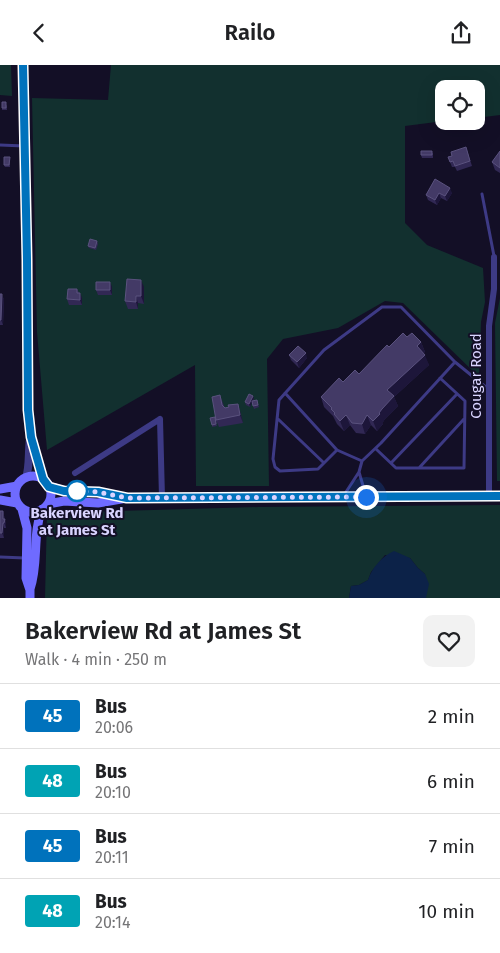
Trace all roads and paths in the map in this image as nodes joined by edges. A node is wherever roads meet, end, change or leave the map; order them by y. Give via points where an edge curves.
1 (23, 65) edge
2 (0, 145) edge
3 (24, 146) junction
4 (482, 194) dead end
5 (494, 257) joint
6 (455, 362) junction
7 (440, 378) junction
8 (489, 389) junction
9 (285, 393) junction
10 (457, 394) junction
11 (277, 418) junction
12 (464, 418) junction
13 (31, 437) junction
14 (376, 449) junction
15 (337, 450) junction
16 (362, 461) junction
17 (324, 463) junction
18 (391, 463) junction
19 (419, 468) junction
20 (75, 473) dead end
21 (359, 473) junction
22 (26, 478) junction
23 (46, 483) junction
24 (17, 486) junction
25 (0, 489) edge
26 (489, 496) junction
27 (500, 496) edge
28 (342, 497) junction
29 (366, 497) junction
30 (127, 498) junction
31 (162, 498) junction
32 (0, 500) edge
33 (20, 506) junction
34 (45, 507) junction
35 (35, 551) junction
36 (0, 557) edge
37 (26, 558) junction
38 (30, 594) edge

1 - 3 street
2 - 3 lane
3 - 13 street
4 - 5 lane
5 - 8 street, Cougar Road
6 - 7 lane
6 - 8 lane
6 - 9 lane via 401,307 382,307 324,349
7 - 10 lane
7 - 14 lane
8 - 26 street, Cougar Road
9 - 11 lane via 279,400
9 - 15 lane
10 - 12 lane via 465,401
10 - 18 lane
11 - 17 lane
11 - 17 lane via 275,467 280,471 318,469
12 - 19 lane
12 - 19 lane via 464,468
13 - 22 street
13 - 23 street
14 - 16 lane
14 - 18 lane
15 - 16 lane
15 - 17 lane
16 - 21 lane
18 - 19 lane via 396,468
20 - 31 street via 160,419
21 - 28 lane
21 - 29 lane
22 - 23 main road via 35,476
22 - 24 main road
23 - 30 main road via 64,491 98,492
23 - 34 main road via 51,497
24 - 25 main road
24 - 33 main road via 15,495
26 - 27 main road
26 - 29 main road
28 - 29 main road
28 - 31 main road
30 - 31 main road
30 - 34 main road via 98,503 64,501
32 - 33 main road
33 - 34 main road via 30,512
33 - 37 main road via 27,528
34 - 35 main road via 37,522
35 - 37 lane
35 - 38 main road
36 - 37 lane
37 - 38 main road

